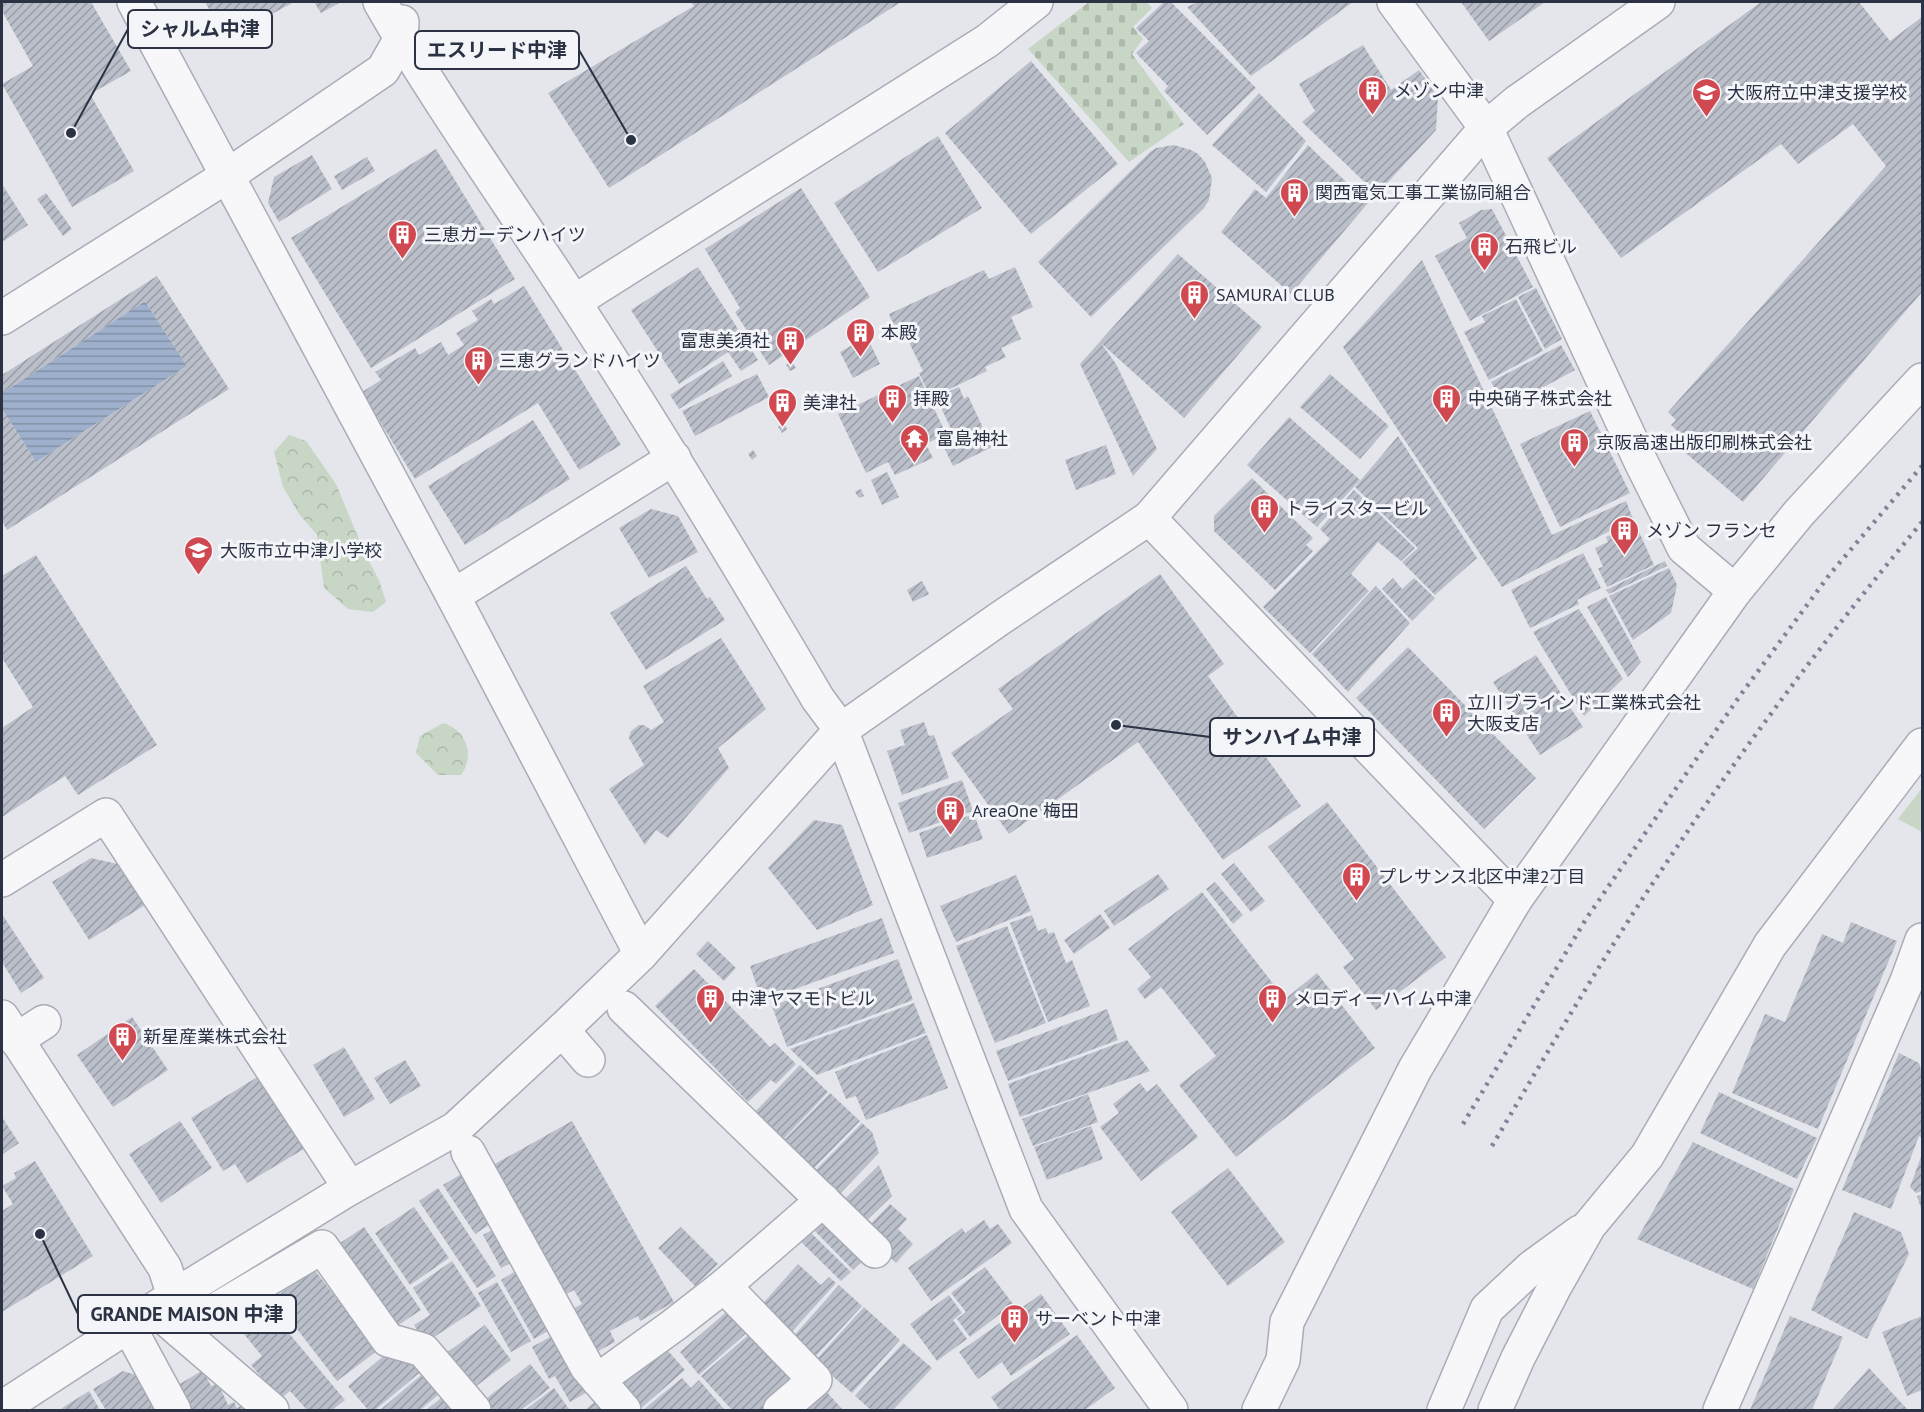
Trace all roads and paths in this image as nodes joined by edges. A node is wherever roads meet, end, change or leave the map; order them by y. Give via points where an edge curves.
1 (134, 2) edge
2 (380, 2) edge
3 (404, 2) edge
4 (1036, 2) edge
5 (1394, 2) edge
6 (1658, 2) edge
7 (401, 38) junction
8 (1486, 128) junction
9 (227, 176) junction
10 (574, 302) junction
11 (2, 318) edge
12 (1923, 380) edge
13 (674, 458) junction
14 (1149, 518) junction
15 (1735, 591) junction
16 (453, 596) junction
17 (841, 730) junction
18 (1923, 745) edge
19 (2, 880) edge
20 (1515, 900) junction
21 (1923, 940) edge
22 (641, 954) junction
23 (1918, 999) edge
24 (624, 1008) dead end
25 (44, 1022) dead end
26 (9, 1029) edge
27 (562, 1030) junction
28 (588, 1060) dead end
29 (468, 1152) dead end
30 (350, 1188) junction
31 (823, 1200) junction
32 (1589, 1226) junction
33 (875, 1251) dead end
34 (724, 1286) junction
35 (153, 1311) junction
36 (180, 1331) junction
37 (598, 1380) junction
38 (2, 1408) edge
39 (174, 1410) edge
40 (272, 1410) edge
41 (474, 1410) edge
42 (624, 1410) edge
43 (780, 1410) edge
44 (1171, 1410) edge
45 (1259, 1410) edge
46 (1444, 1410) edge
47 (1495, 1410) edge
48 (1720, 1410) edge

1 - 9 street
2 - 7 street
3 - 7 street
4 - 10 street via 987,41
5 - 8 street
6 - 8 street
7 - 9 street via 383,70
7 - 10 street
8 - 14 street
8 - 15 street via 1684,548
9 - 11 street
9 - 16 street
10 - 13 street
12 - 15 street via 1799,513
13 - 16 street
13 - 17 street via 818,699
14 - 17 street
14 - 20 street
15 - 20 street
16 - 22 street
17 - 22 street
17 - 44 street via 1026,1209
18 - 32 street via 1770,945 1647,1156
19 - 30 street via 106,815
20 - 45 street via 1415,1069 1292,1311 1283,1360
21 - 23 street
22 - 27 street
23 - 48 street
24 - 31 street
25 - 26 street
26 - 35 street via 165,1268
27 - 28 street
27 - 30 street via 454,1129
29 - 37 street via 587,1367
30 - 35 street
31 - 33 street
31 - 34 street
32 - 46 street via 1532,1266 1487,1309
32 - 47 street via 1518,1358
34 - 37 street
34 - 43 street via 815,1380
35 - 36 street
35 - 38 street
35 - 39 street
36 - 40 street
36 - 41 street via 322,1247 388,1340 423,1350
37 - 42 street

